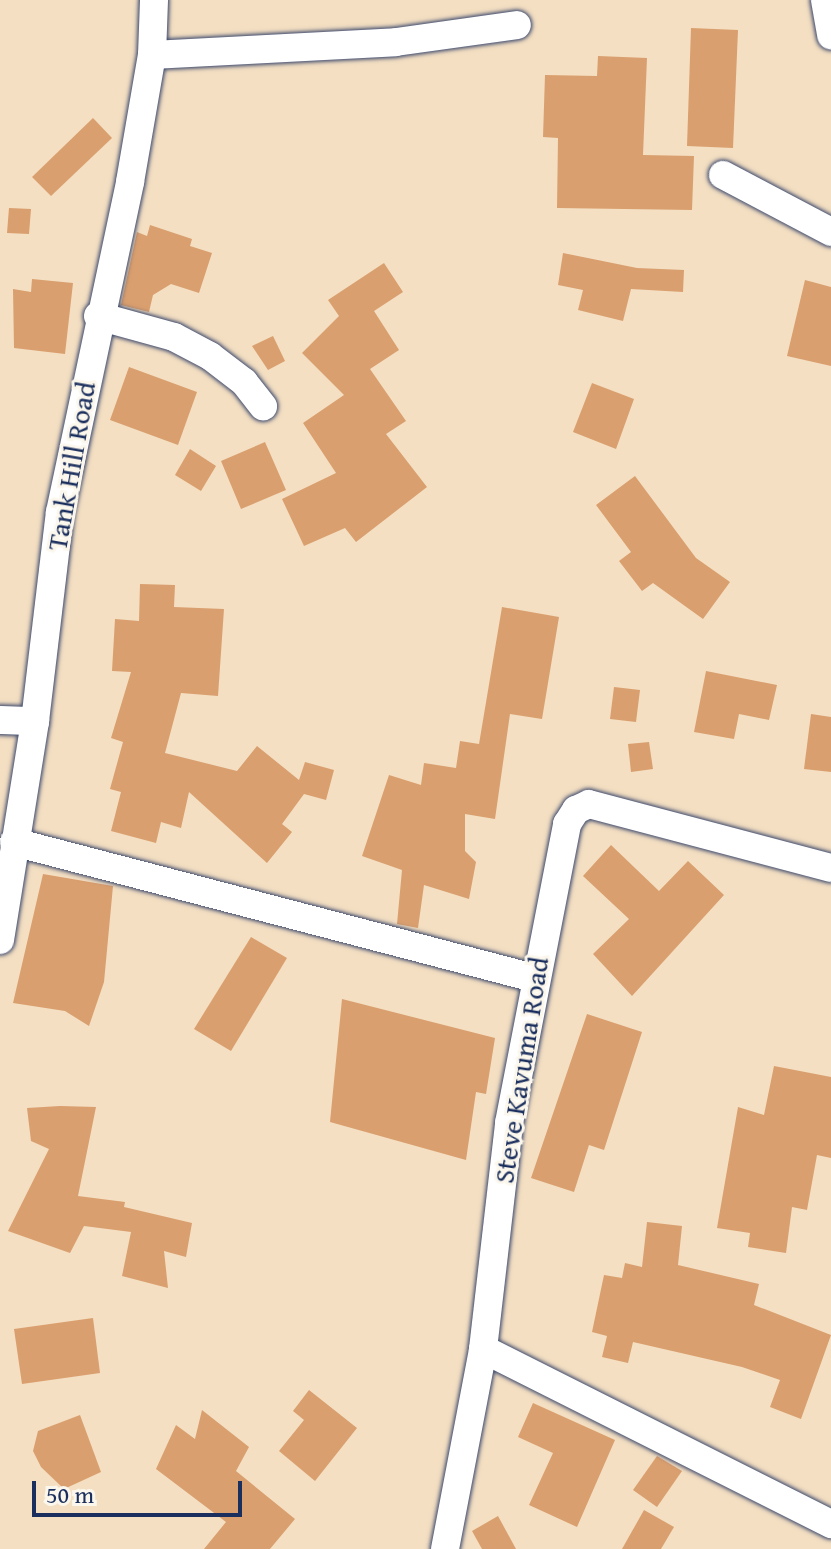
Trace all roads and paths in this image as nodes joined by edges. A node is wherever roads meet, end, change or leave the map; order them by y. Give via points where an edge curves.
1 (825, 0) edge
2 (146, 7) edge
3 (517, 25) dead end
4 (831, 35) edge
5 (152, 55) junction
6 (723, 175) dead end
7 (831, 232) edge
8 (98, 316) junction
9 (263, 406) dead end
10 (0, 720) edge
11 (35, 721) junction
12 (14, 842) junction
13 (831, 868) edge
14 (0, 940) edge
15 (534, 978) junction
16 (483, 1349) junction
17 (831, 1524) edge
18 (445, 1549) edge

1 - 4 street
2 - 5 street, Tank Hill Road
3 - 5 street via 396,42
5 - 8 street, Tank Hill Road
6 - 7 street
8 - 9 street via 159,332 198,350 244,382
8 - 11 street, Tank Hill Road via 60,512
10 - 11 street
11 - 12 street, Tank Hill Road
12 - 14 street, Tank Hill Road
12 - 15 street
13 - 15 street, Steve Kavuma Road via 589,804 576,810 567,824
15 - 16 street, Steve Kavuma Road via 509,1123
16 - 17 street
16 - 18 street, Steve Kavuma Road

